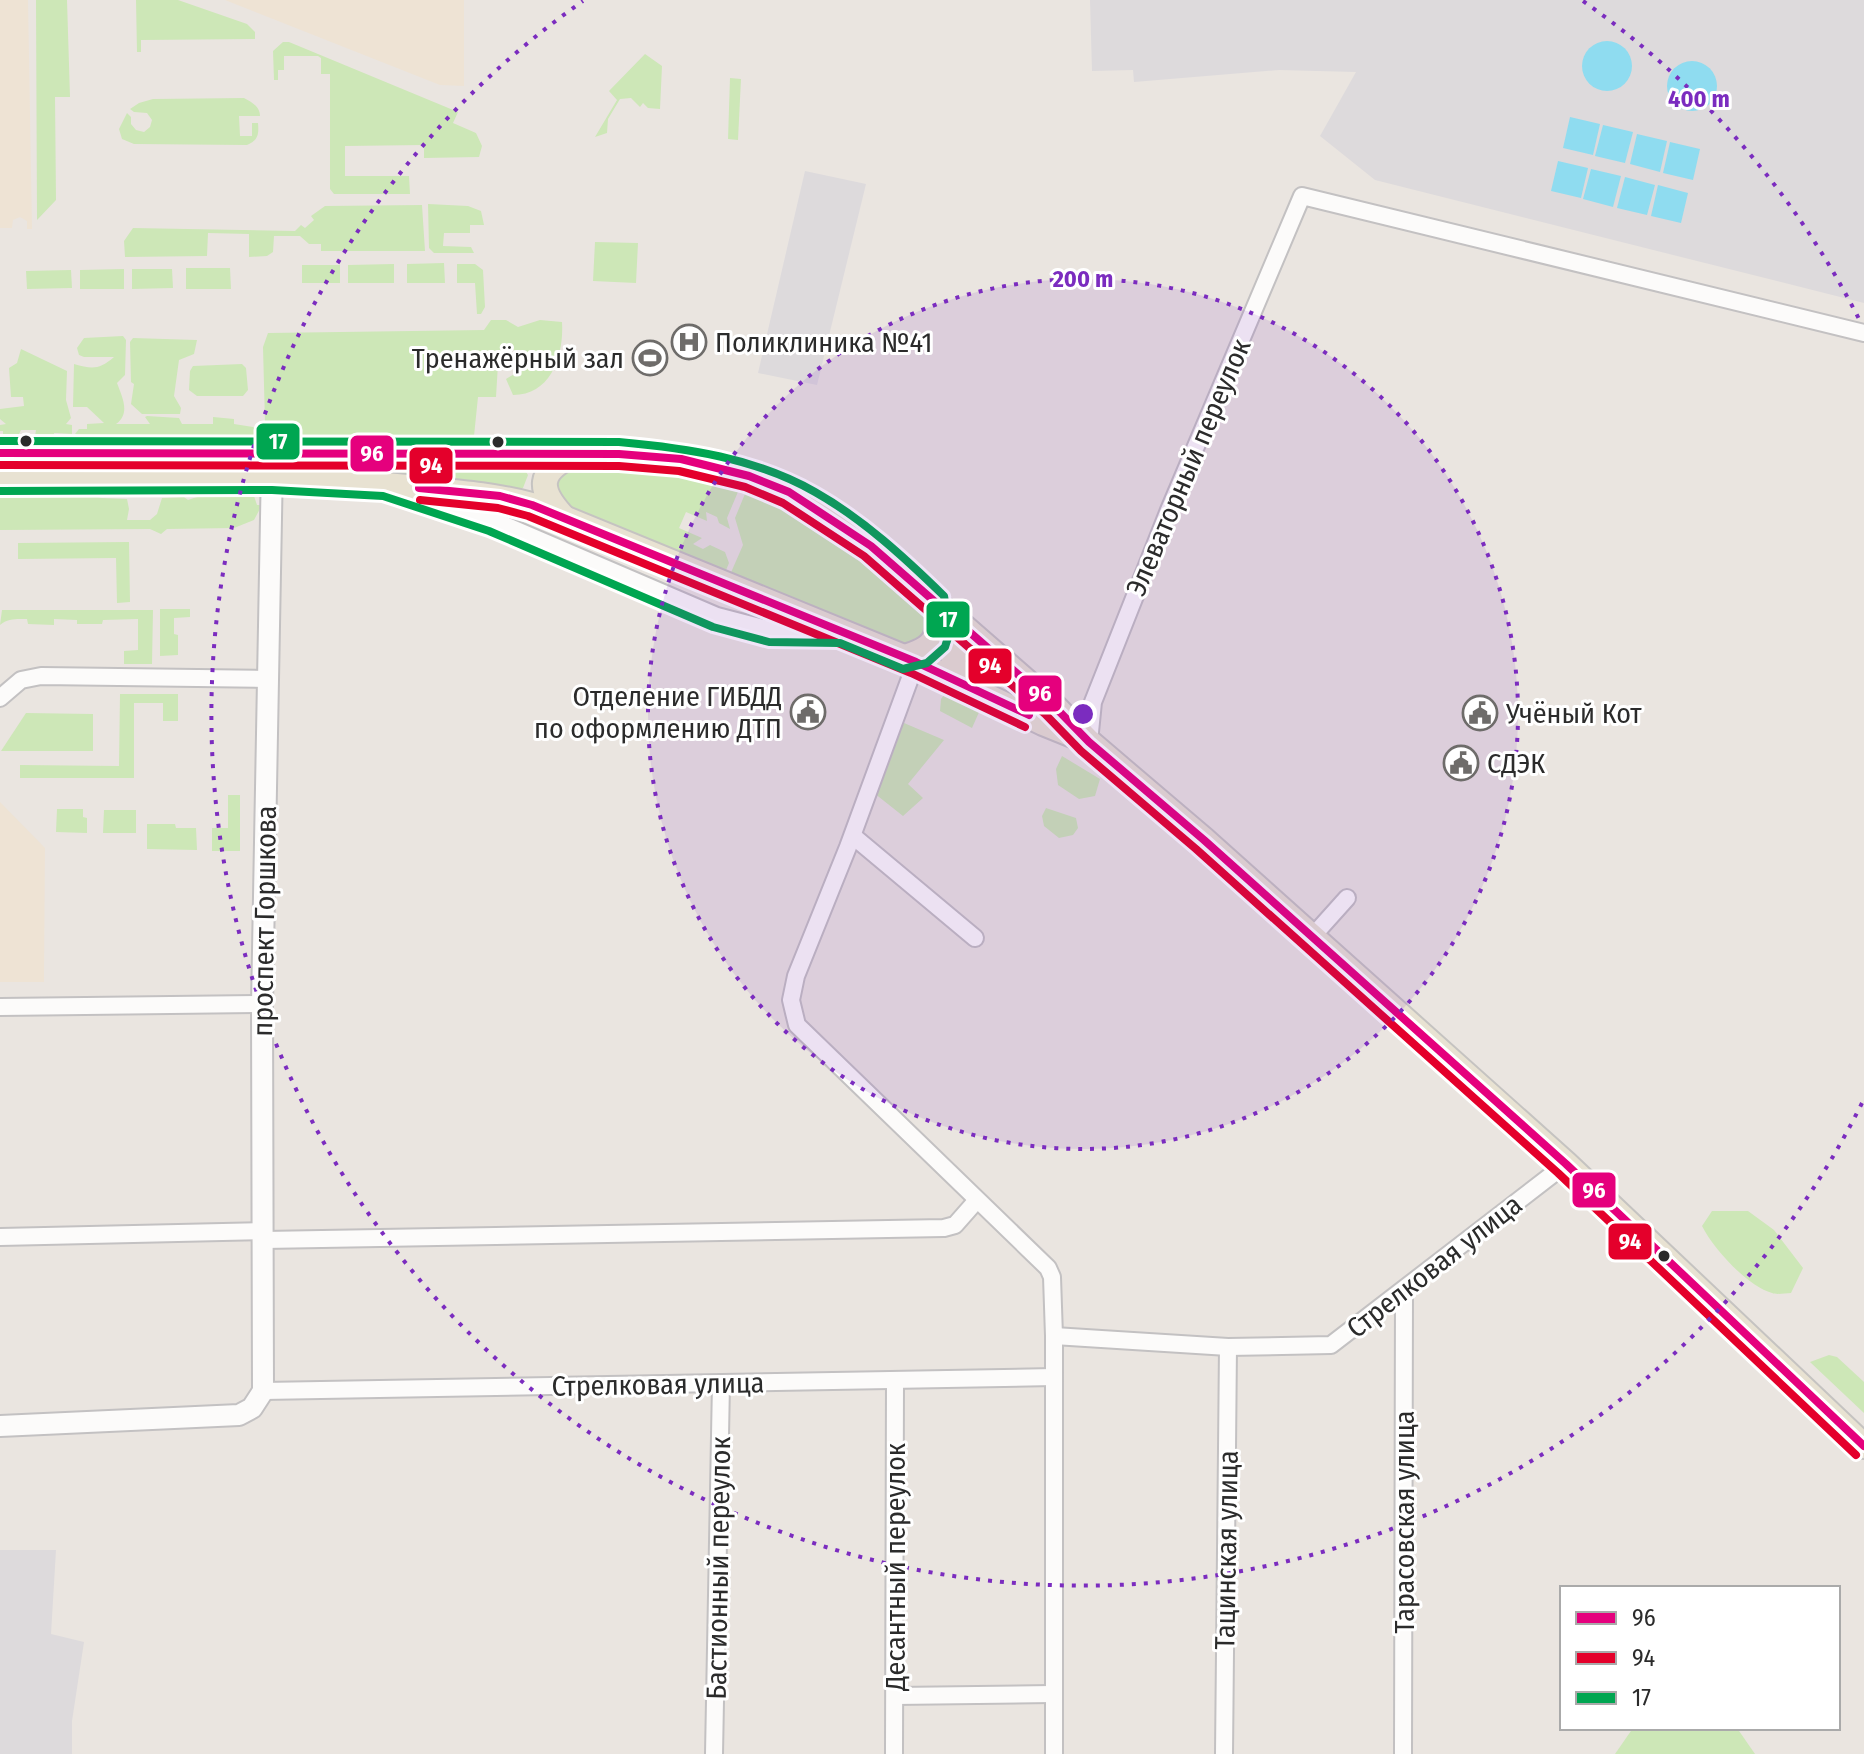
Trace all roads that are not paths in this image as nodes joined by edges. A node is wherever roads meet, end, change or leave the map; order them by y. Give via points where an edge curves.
1 (1864, 333) edge
2 (272, 452) junction
3 (0, 453) edge
4 (504, 454) junction
5 (574, 454) junction
6 (272, 478) junction
7 (0, 479) edge
8 (385, 484) junction
9 (500, 496) junction
10 (564, 518) junction
11 (935, 603) junction
12 (842, 631) junction
13 (989, 651) junction
14 (910, 659) junction
15 (267, 679) junction
16 (964, 683) junction
17 (0, 698) edge
18 (1089, 742) junction
19 (853, 836) junction
20 (1347, 898) dead end
21 (1312, 937) junction
22 (975, 938) dead end
23 (262, 1004) junction
24 (0, 1007) edge
25 (1566, 1164) junction
26 (977, 1200) junction
27 (264, 1235) junction
28 (0, 1237) edge
29 (1404, 1290) junction
30 (1054, 1336) junction
31 (1228, 1347) junction
32 (1054, 1377) junction
33 (895, 1380) junction
34 (721, 1383) junction
35 (263, 1391) junction
36 (0, 1426) edge
37 (1864, 1446) edge
38 (1052, 1694) junction
39 (895, 1696) junction
40 (714, 1754) edge
41 (894, 1754) edge
42 (1054, 1754) edge
43 (1224, 1754) edge
44 (1403, 1754) edge

1 - 18 street, Элеваторный переулок via 1302,196 1093,702
2 - 3 main road
2 - 4 main road
2 - 6 street, проспект Горшкова
4 - 5 main road
4 - 9 main road via 525,464 531,476 524,490
5 - 10 main road via 554,463 545,481 546,496
5 - 11 main road via 681,459 789,492 871,546
6 - 7 main road
6 - 8 main road
6 - 15 street, проспект Горшкова
8 - 9 main road
8 - 12 street via 493,520 717,616 771,630
9 - 10 main road
10 - 12 main road
11 - 13 main road
11 - 14 main road via 934,641
12 - 14 main road
13 - 16 main road via 968,646 955,651 953,664
13 - 18 main road
14 - 16 main road
14 - 19 street
15 - 17 street via 41,676 21,680
15 - 23 street, проспект Горшкова
16 - 18 main road
18 - 21 main road
19 - 22 street
19 - 26 street via 796,976 791,1000 797,1025
20 - 21 street
21 - 25 main road
23 - 24 street
23 - 27 street, проспект Горшкова
25 - 29 street, Стрелковая улица
25 - 37 main road
26 - 27 street via 955,1225 944,1228
26 - 30 street via 1048,1268
27 - 28 street
27 - 35 street, проспект Горшкова
29 - 31 street, Стрелковая улица via 1331,1345
29 - 44 street, Тарасовская улица
30 - 31 street, Стрелковая улица
30 - 32 street
31 - 43 street, Тацинская улица
32 - 33 street, Стрелковая улица
32 - 38 street
33 - 34 street, Стрелковая улица
33 - 39 street, Десантный переулок
34 - 35 street, Стрелковая улица
34 - 40 street, Бастионный переулок
35 - 36 street via 252,1408 239,1415
38 - 39 street
38 - 42 street
39 - 41 street, Десантный переулок

